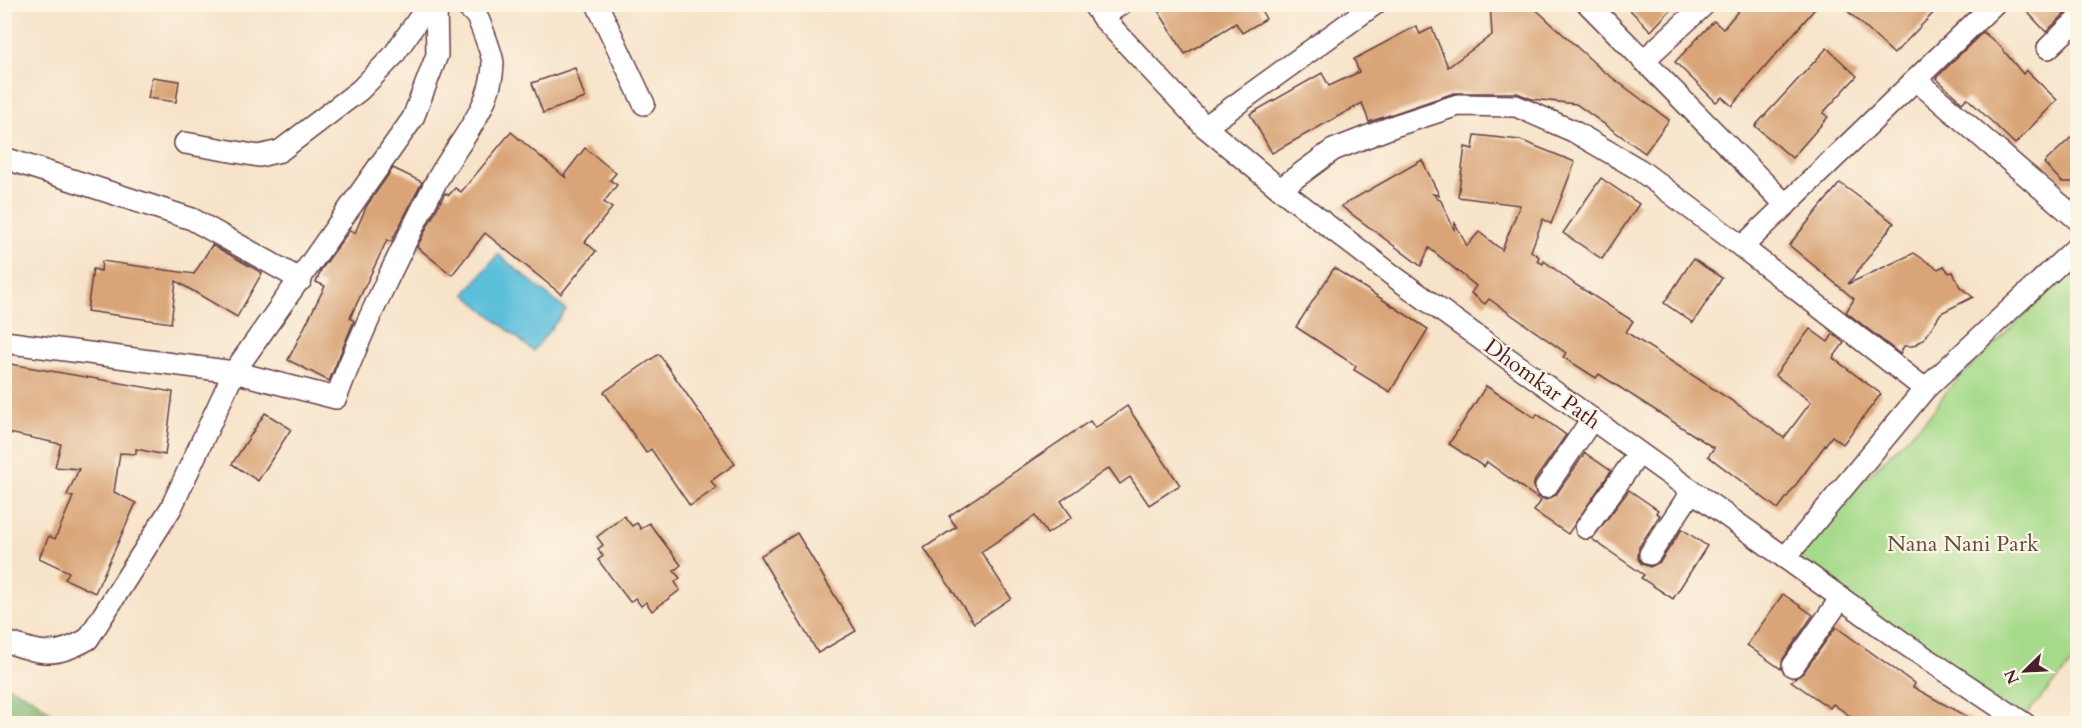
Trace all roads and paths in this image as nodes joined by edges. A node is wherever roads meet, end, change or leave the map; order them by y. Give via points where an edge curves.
1 (429, 4) edge
2 (436, 4) edge
3 (464, 4) edge
4 (597, 4) edge
5 (1121, 4) edge
6 (1375, 4) edge
7 (1588, 4) edge
8 (1705, 4) edge
9 (1994, 4) edge
10 (1097, 11) edge
11 (2078, 19) edge
12 (2048, 48) dead end
13 (1643, 60) junction
14 (1916, 80) junction
15 (644, 104) dead end
16 (1205, 127) junction
17 (185, 142) dead end
18 (4, 158) edge
19 (1280, 189) junction
20 (1786, 205) junction
21 (2077, 219) edge
22 (2078, 246) edge
23 (1742, 247) junction
24 (301, 280) junction
25 (4, 342) edge
26 (234, 372) junction
27 (1925, 389) junction
28 (1592, 419) junction
29 (1639, 453) junction
30 (1546, 487) dead end
31 (1692, 491) junction
32 (1586, 528) dead end
33 (1650, 554) dead end
34 (1785, 558) junction
35 (1841, 598) junction
36 (4, 641) edge
37 (1792, 666) dead end
38 (2025, 723) edge

1 - 17 street via 393,56 368,81 280,151 258,156
2 - 24 street via 437,55 413,118
3 - 26 street via 476,16 494,63 485,96 471,130 438,178 409,234 336,398
4 - 15 street
5 - 10 street
6 - 16 street
7 - 13 street
8 - 13 street
9 - 14 street
10 - 16 street, Dhomkar Path
11 - 12 street
13 - 20 street
14 - 20 street
14 - 21 street
16 - 19 street, Dhomkar Path
18 - 24 street via 192,219
19 - 23 street via 1333,150 1397,125 1458,105 1516,106 1573,131 1640,170
19 - 28 street, Dhomkar Path
20 - 23 street
22 - 27 street
23 - 27 street
24 - 26 street
25 - 26 street
26 - 36 street via 171,508 88,639 50,654
27 - 34 street
28 - 29 street, Dhomkar Path
28 - 30 street
29 - 31 street, Dhomkar Path
29 - 32 street
31 - 33 street
31 - 34 street, Dhomkar Path
34 - 35 street, Dhomkar Path
35 - 37 street
35 - 38 street, Dhomkar Path

